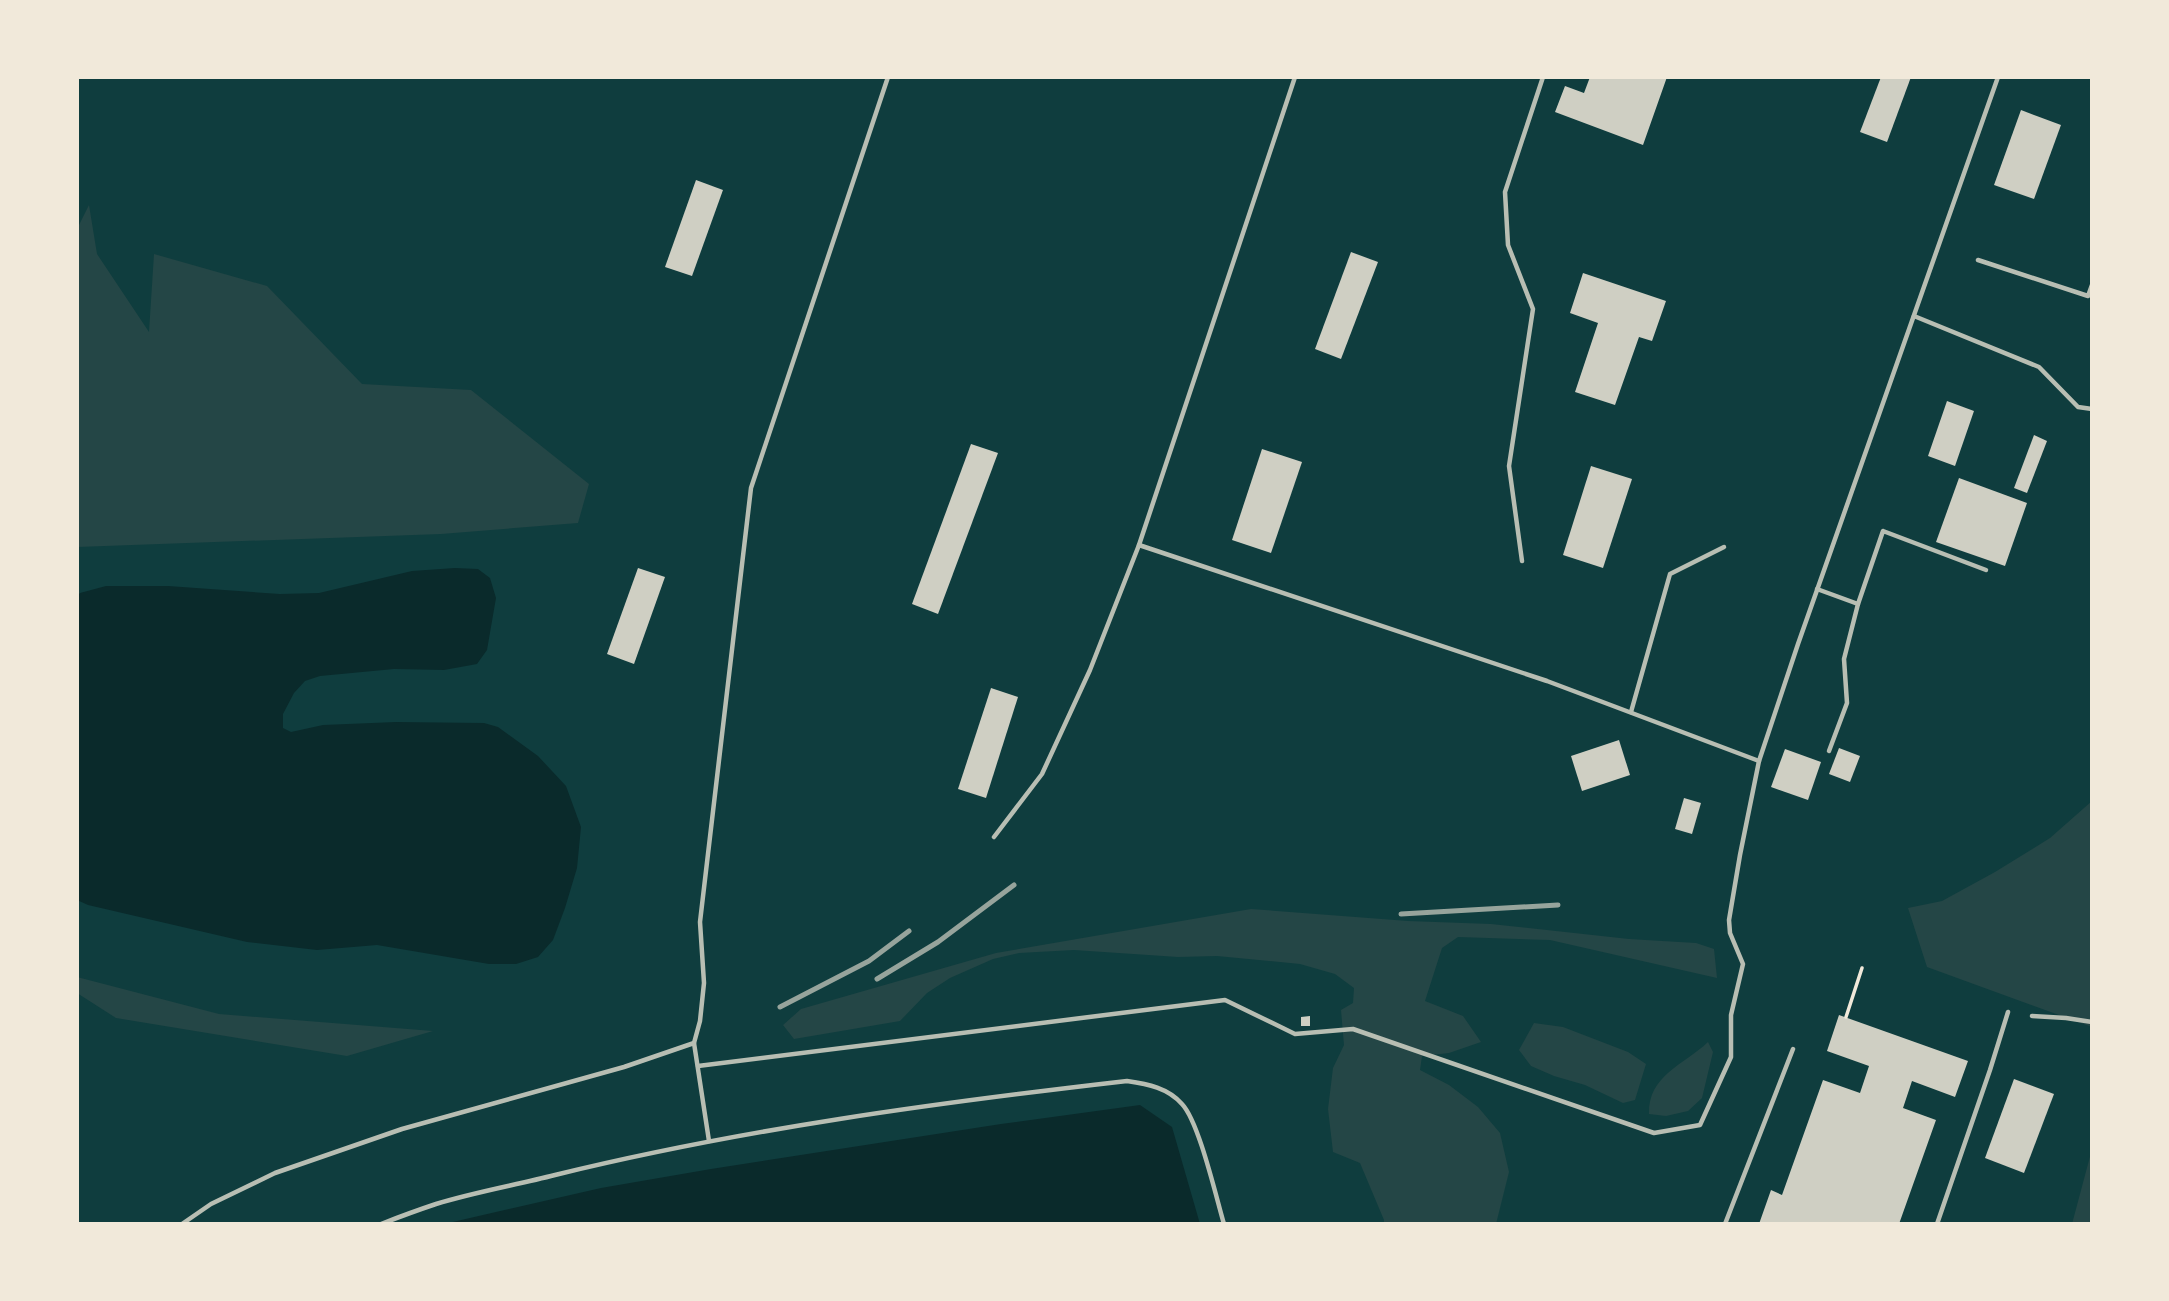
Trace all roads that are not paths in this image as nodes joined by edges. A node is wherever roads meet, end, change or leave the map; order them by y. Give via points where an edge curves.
1 (888, 77) edge
2 (1295, 77) edge
3 (1544, 77) edge
4 (1998, 77) edge
5 (1978, 260) dead end
6 (2092, 285) edge
7 (1914, 316) junction
8 (2092, 409) edge
9 (1139, 545) junction
10 (1724, 547) dead end
11 (1522, 561) dead end
12 (1986, 570) dead end
13 (1817, 589) junction
14 (1858, 604) junction
15 (1632, 712) junction
16 (1829, 751) dead end
17 (1759, 761) junction
18 (994, 837) dead end
19 (2008, 1012) dead end
20 (2032, 1016) dead end
21 (2092, 1022) edge
22 (694, 1043) junction
23 (1793, 1049) dead end
24 (698, 1066) junction
25 (709, 1141) junction
26 (182, 1224) edge
27 (381, 1224) edge
28 (1224, 1224) edge
29 (1724, 1224) edge
30 (1937, 1224) edge

1 - 22 lane via 751,488 700,922 705,983
2 - 9 lane
3 - 11 lane via 1505,192 1508,245 1533,309 1509,466
4 - 7 lane
5 - 6 lane via 2088,296
7 - 8 lane via 2039,367 2078,407
7 - 13 lane
9 - 15 lane
9 - 18 lane via 1090,670 1042,774
10 - 15 lane via 1670,574
12 - 14 lane via 1883,531
13 - 14 lane
13 - 17 lane
14 - 16 lane via 1844,659 1847,703
15 - 17 lane
17 - 24 lane via 1729,920 1743,964 1731,1015 1731,1057 1700,1125 1654,1133 1353,1029 1295,1034 1225,1000
19 - 30 lane
20 - 21 lane
22 - 24 lane
22 - 26 lane via 402,1129 275,1173 211,1204
23 - 29 lane
24 - 25 lane
25 - 27 lane via 437,1204
25 - 28 lane via 986,1097 1127,1081 1148,1084 1183,1105 1193,1122

